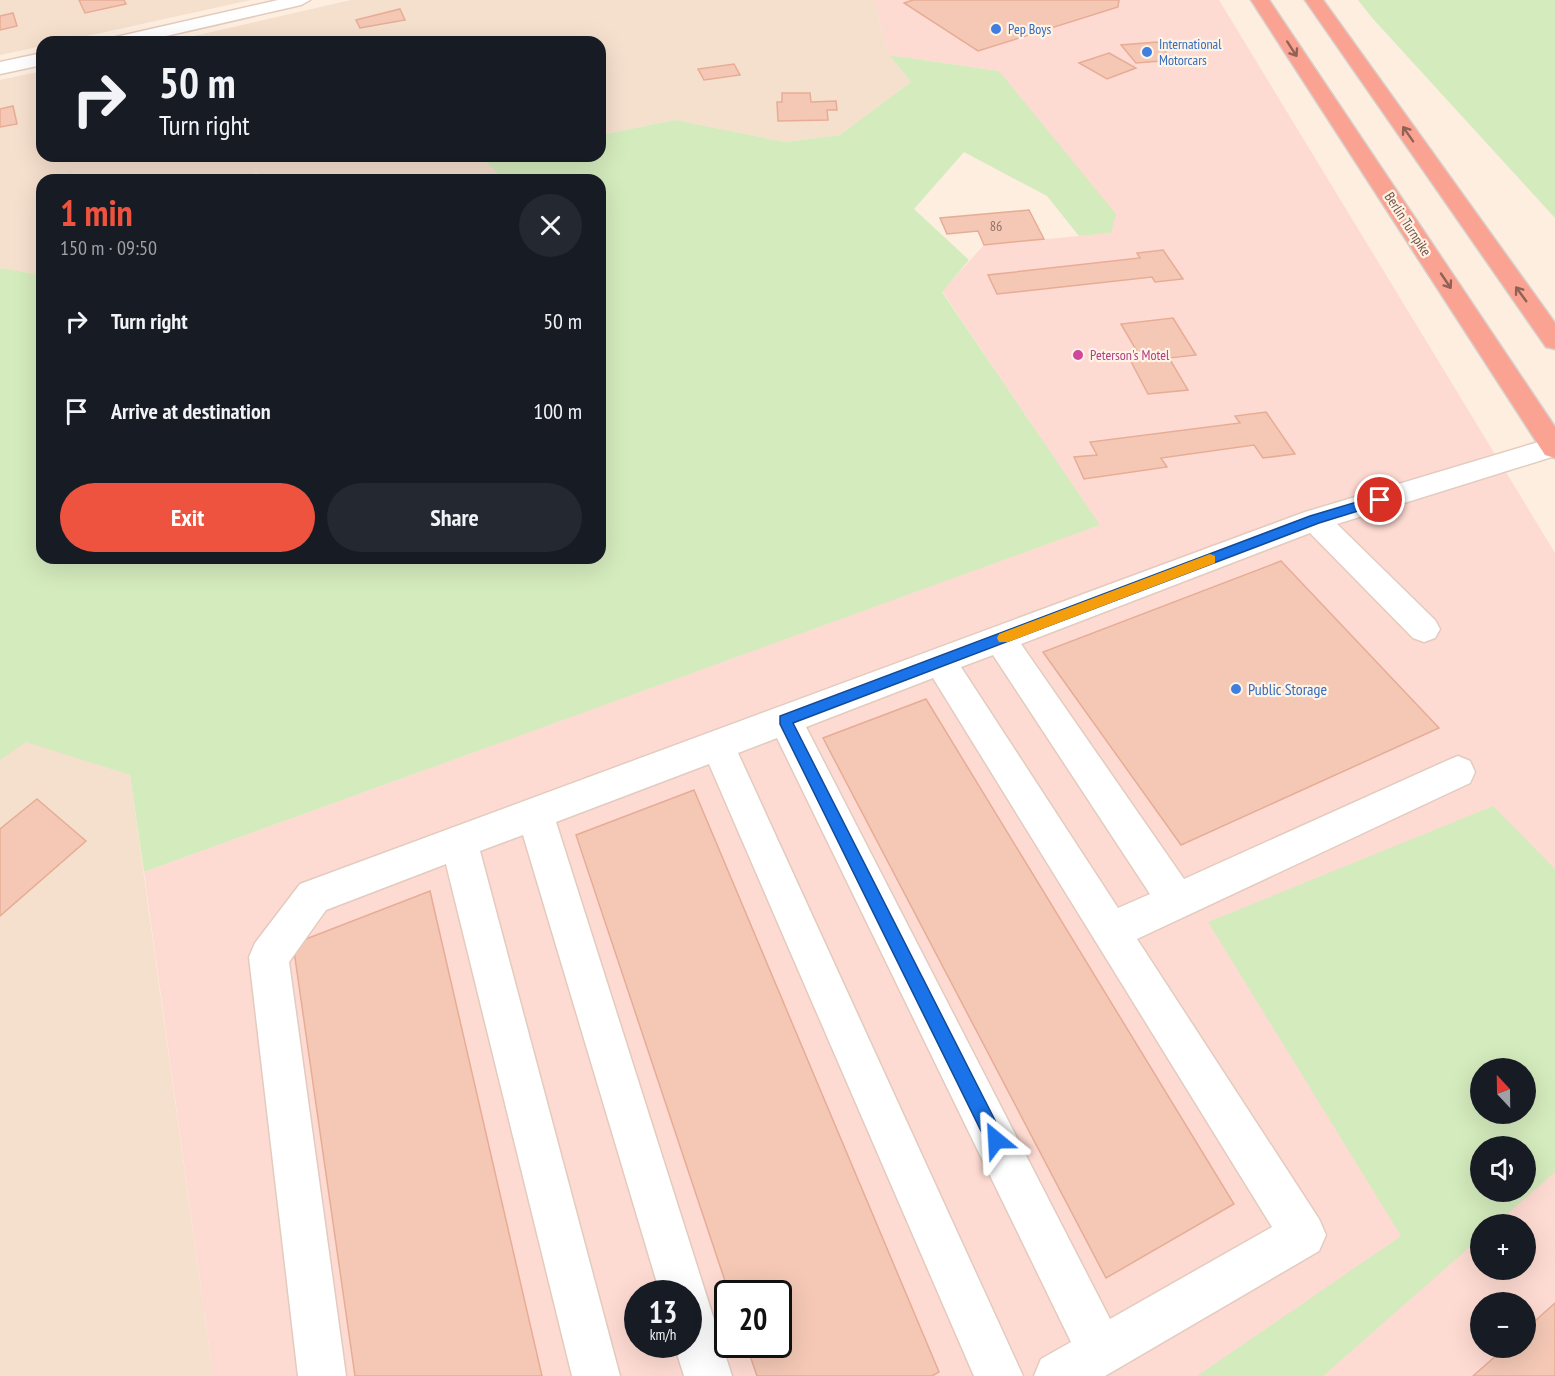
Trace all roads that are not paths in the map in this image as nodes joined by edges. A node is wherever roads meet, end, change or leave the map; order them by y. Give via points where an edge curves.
1 (301, 0) edge
2 (1260, 0) edge
3 (1314, 0) edge
4 (142, 36) edge
5 (36, 60) edge
6 (0, 68) edge
7 (1555, 341) edge
8 (1554, 447) edge
9 (1315, 520) junction
10 (1424, 629) dead end
11 (1000, 639) junction
12 (940, 662) junction
13 (785, 720) junction
14 (718, 746) junction
15 (1458, 771) dead end
16 (535, 814) junction
17 (459, 842) junction
18 (1176, 900) junction
19 (1111, 931) junction
20 (678, 1280) edge
21 (1101, 1351) junction
22 (702, 1357) edge
23 (322, 1376) edge
24 (596, 1376) edge
25 (708, 1376) edge
26 (999, 1376) edge
27 (1058, 1376) edge

1 - 4 street
2 -> 8 highway, Berlin Turnpike
7 -> 3 highway
5 - 6 street
8 - 9 street
9 - 10 street
9 - 11 street
11 - 12 street
11 - 18 street
12 - 13 street
12 - 19 street
13 - 14 street
13 - 21 street
14 - 16 street
14 - 26 street
15 - 18 street
16 - 17 street
16 - 20 street
17 - 23 street via 313,897 268,957
17 - 24 street
18 - 19 street
19 - 21 street via 1303,1234
21 - 27 street
22 - 25 street

